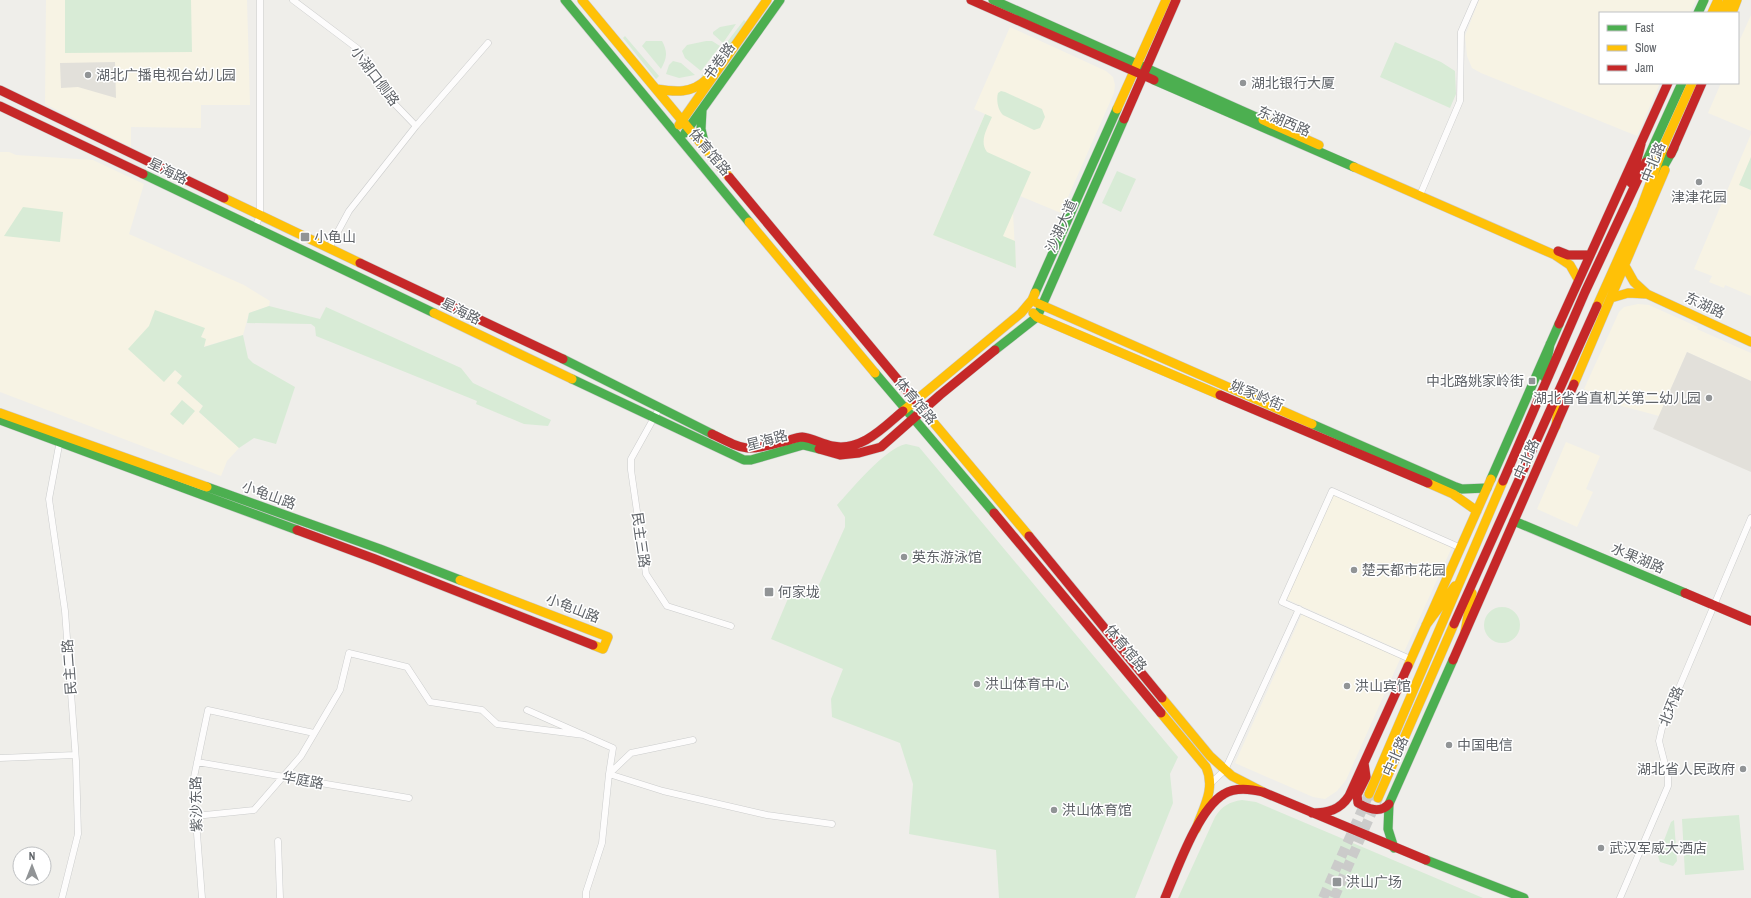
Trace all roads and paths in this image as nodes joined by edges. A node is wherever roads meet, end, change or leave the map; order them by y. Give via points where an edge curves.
1 (260, 0) edge
2 (293, 0) edge
3 (565, 0) edge
4 (582, 0) edge
5 (766, 0) edge
6 (780, 0) edge
7 (971, 0) edge
8 (993, 0) edge
9 (1166, 0) edge
10 (1176, 0) edge
11 (1475, 0) edge
12 (1704, 0) edge
13 (1718, 0) edge
14 (1728, 0) edge
15 (1737, 0) edge
16 (1698, 12) edge
17 (1712, 12) edge
18 (1722, 12) edge
19 (1732, 12) edge
20 (488, 43) dead end
21 (1140, 69) junction
22 (716, 72) junction
23 (1668, 84) edge
24 (1682, 84) edge
25 (1691, 84) edge
26 (1702, 84) edge
27 (656, 89) junction
28 (0, 90) edge
29 (0, 106) edge
30 (702, 110) junction
31 (685, 125) junction
32 (416, 126) junction
33 (678, 135) junction
34 (1661, 141) junction
35 (1641, 144) junction
36 (1674, 148) junction
37 (706, 149) junction
38 (1421, 193) junction
39 (1626, 202) junction
40 (1641, 208) junction
41 (260, 215) junction
42 (255, 228) junction
43 (329, 248) junction
44 (1589, 255) junction
45 (1625, 266) junction
46 (1578, 279) junction
47 (1647, 294) junction
48 (1611, 298) junction
49 (1029, 303) junction
50 (1042, 304) junction
51 (1037, 316) junction
52 (1751, 342) edge
53 (1550, 344) junction
54 (1560, 389) junction
55 (1542, 393) junction
56 (914, 400) junction
57 (660, 407) junction
58 (904, 409) junction
59 (923, 411) junction
60 (0, 413) edge
61 (654, 418) junction
62 (0, 420) edge
63 (913, 420) junction
64 (1556, 426) junction
65 (60, 439) junction
66 (1487, 488) junction
67 (1477, 511) junction
68 (1751, 518) edge
69 (1514, 521) junction
70 (1461, 548) junction
71 (1465, 571) junction
72 (1475, 575) junction
73 (1713, 604) junction
74 (1299, 609) junction
75 (1751, 621) edge
76 (1426, 625) junction
77 (731, 626) dead end
78 (1464, 632) junction
79 (1410, 659) junction
80 (527, 710) dead end
81 (314, 733) junction
82 (584, 735) junction
83 (693, 740) dead end
84 (75, 755) junction
85 (0, 758) edge
86 (197, 762) junction
87 (1364, 763) junction
88 (1225, 770) junction
89 (608, 774) junction
90 (283, 776) junction
91 (1211, 783) junction
92 (1262, 792) junction
93 (1369, 794) tunnel mouth
94 (409, 798) dead end
95 (1378, 798) tunnel mouth
96 (1389, 804) junction
97 (1312, 813) junction
98 (195, 816) junction
99 (832, 824) dead end
100 (1196, 829) junction
101 (278, 841) dead end
102 (1394, 848) junction
103 (1493, 887) junction
104 (62, 898) edge
105 (202, 898) edge
106 (280, 898) edge
107 (586, 898) edge
108 (1165, 898) edge
109 (1504, 898) edge
110 (1524, 898) edge
111 (1620, 898) edge

1 - 41 street
2 - 32 street, 小湖口侧路 via 358,49 386,96
3 - 33 main road, 体育馆路
4 - 27 main road, 体育馆路
5 - 22 main road, 书卷路
6 - 30 main road, 书卷路
7 - 21 main road, 东湖西路
8 - 21 main road, 东湖西路
9 - 21 main road, 沙湖大道
10 - 21 main road, 沙湖大道
11 - 38 street via 1461,32 1460,101
12 - 16 main road
13 - 17 main road
14 - 18 main road
15 - 19 main road
20 - 32 street
21 - 38 main road, 东湖西路
21 - 49 main road, 沙湖大道
21 - 50 main road, 沙湖大道
22 - 27 main road via 701,86 692,90 676,92
22 - 31 main road, 书卷路
23 - 35 main road, 中北路
24 - 34 main road, 中北路
25 - 34 main road, 中北路
26 - 36 main road, 中北路
27 - 31 main road, 体育馆路
28 - 41 main road, 星海路 via 120,150
29 - 42 main road, 星海路
30 - 31 main road, 书卷路
30 - 37 main road via 701,129
31 - 33 main road, 书卷路
31 - 37 main road, 体育馆路
32 - 43 street via 349,211
33 - 58 main road, 体育馆路
34 - 39 main road, 中北路
34 - 40 main road, 中北路
35 - 39 main road
35 - 44 main road, 中北路
36 - 40 main road
36 - 45 main road, 中北路
37 - 56 main road, 体育馆路
38 - 44 main road, 东湖西路 via 1557,251 1568,255
38 - 46 main road, 东湖西路 via 1562,258 1570,265
39 - 55 main road, 中北路
40 - 54 main road, 中北路
41 - 42 street
41 - 43 main road, 星海路
42 - 61 main road, 星海路
43 - 57 main road, 星海路
44 - 46 main road, 中北路
45 - 47 main road, 东湖路 via 1634,283
45 - 48 main road, 中北路
46 - 53 main road, 中北路
47 - 48 main road, 东湖路 via 1628,293
47 - 52 main road, 东湖路
48 - 64 main road, 中北路
49 - 50 main road, 姚家岭街
49 - 51 main road, 姚家岭街
49 - 56 main road, 沙湖大道 via 1021,313
50 - 51 main road, 沙湖大道
50 - 66 main road, 姚家岭街 via 1456,487
51 - 59 main road, 沙湖大道
51 - 67 main road, 姚家岭街 via 1453,494
53 - 55 main road
53 - 66 main road, 中北路
54 - 64 main road
54 - 72 main road, 中北路
55 - 71 main road, 中北路
56 - 58 main road, 沙湖大道
56 - 59 main road, 体育馆路
57 - 58 main road, 星海路 via 734,445 752,450 802,437 833,446 850,446 871,438
57 - 61 street, 民主三路
58 - 63 main road, 体育馆路
59 - 63 main road, 沙湖大道
59 - 88 main road, 体育馆路 via 1172,711
60 - 65 main road, 小龟山路
61 - 63 main road, 星海路 via 744,460 804,445 840,455 859,454 887,443
61 - 77 street, 民主三路 via 631,459 646,574 667,606
62 - 65 main road, 小龟山路
63 - 91 main road, 体育馆路 via 1206,766
64 - 69 main road, 中北路
65 - 65 main road, 小龟山路 via 603,649 608,637 380,549
65 - 84 street, 民主二路 via 49,499 65,611
66 - 67 main road, 中北路
67 - 70 main road, 中北路
68 - 73 street, 北环路
69 - 73 main road, 水果湖路
69 - 78 main road, 中北路
70 - 74 street via 1332,491 1282,602
70 - 76 main road, 中北路
71 - 76 main road
71 - 93 main road, 中北路
72 - 78 main road
72 - 95 main road, 中北路
73 - 75 main road, 水果湖路
73 - 111 street, 北环路 via 1662,728 1659,741 1668,786
74 - 79 street
74 - 88 street
76 - 79 main road, 中北路
78 - 96 main road, 中北路
79 - 87 main road, 中北路
80 - 82 street
81 - 82 street via 340,690 349,653 407,667 430,702 482,710 497,724
81 - 86 street, 紫沙东路 via 208,710
81 - 90 street via 301,756
82 - 89 street via 613,748
83 - 89 street via 631,753
84 - 85 street
84 - 104 street, 民主二路 via 78,834
86 - 90 street, 华庭路
86 - 98 street, 紫沙东路 via 193,782
87 - 96 main road via 1366,776 1358,795 1358,803 1378,810
87 - 97 main road, 中北路 via 1342,806 1332,811
88 - 91 street
88 - 92 main road, 体育馆路
89 - 99 street via 663,791 767,815
89 - 107 street via 602,843
90 - 94 street, 华庭路
90 - 98 street via 254,810
91 - 100 main road
92 - 97 main road
92 - 100 main road via 1243,789 1222,794
96 - 102 main road, 中北路 via 1388,828
97 - 102 main road
98 - 105 street, 紫沙东路
100 - 108 main road
101 - 106 street
102 - 103 main road
103 - 109 main road
103 - 110 main road

